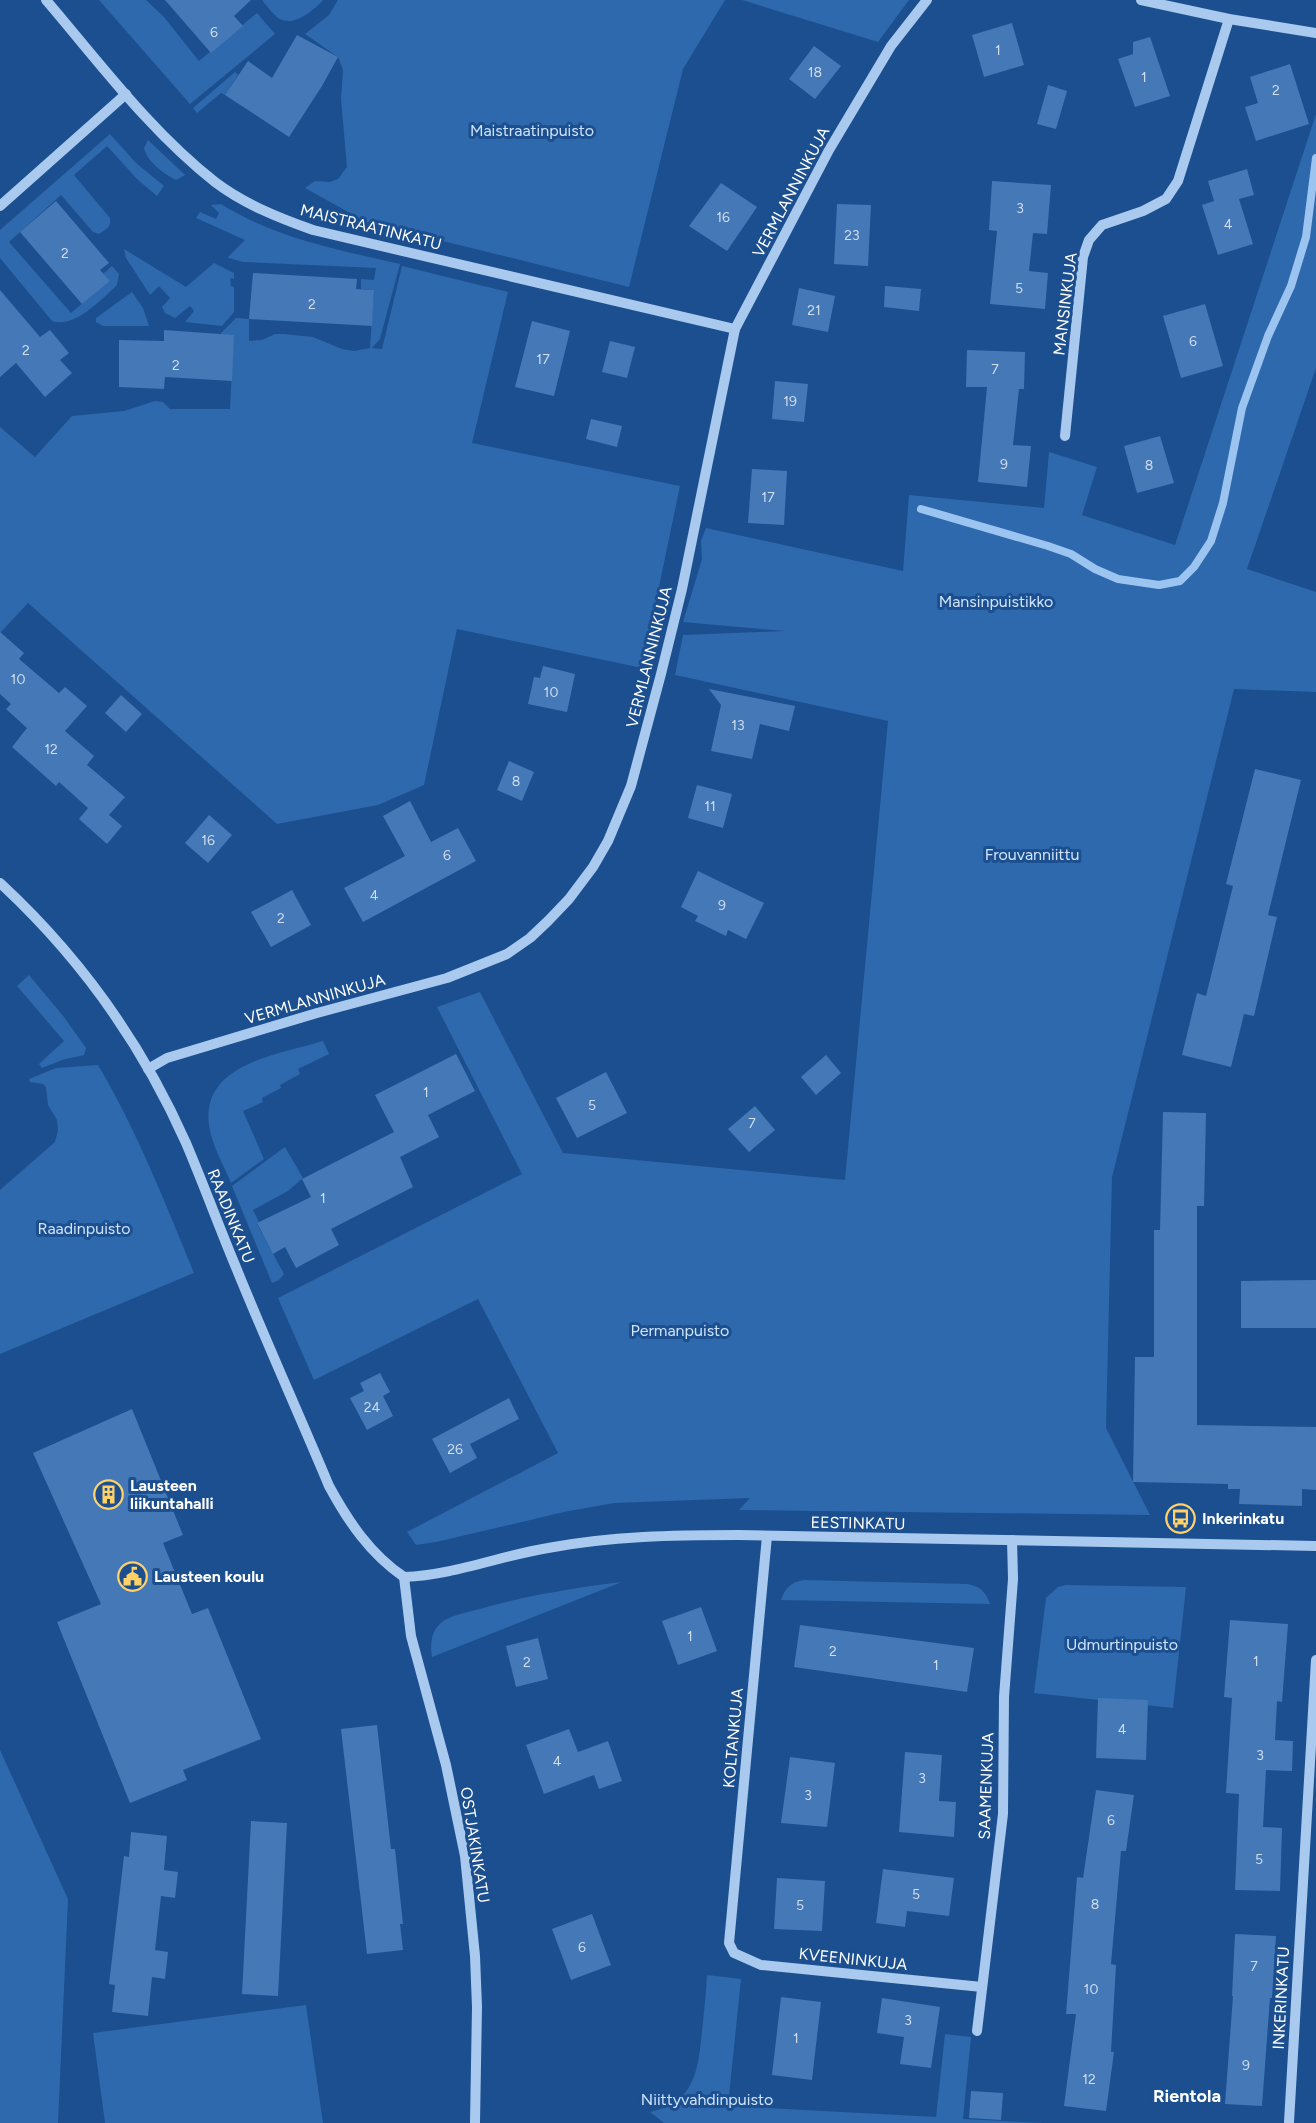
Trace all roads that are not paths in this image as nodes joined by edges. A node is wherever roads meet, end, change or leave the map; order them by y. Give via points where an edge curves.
1 (46, 0) edge
2 (927, 0) edge
3 (1141, 0) edge
4 (1229, 19) junction
5 (1316, 33) edge
6 (126, 94) junction
7 (0, 206) edge
8 (735, 329) junction
9 (1065, 436) dead end
10 (0, 883) edge
11 (148, 1070) junction
12 (767, 1536) junction
13 (1012, 1540) junction
14 (1316, 1546) edge
15 (404, 1577) junction
16 (1316, 1660) edge
17 (729, 1943) joint
18 (982, 1987) junction
19 (977, 2031) dead end
20 (1289, 2122) edge
21 (476, 2123) edge

1 - 6 street, MAISTRAATINKATU
2 - 8 street, VERMLANNINKUJA via 891,46 829,150
3 - 4 street
4 - 5 street
4 - 9 street, MANSINKUJA via 1178,181 1166,199 1102,225 1089,240 1083,257
6 - 7 street
6 - 8 street, MAISTRAATINKATU via 216,183 279,218 345,238
8 - 11 street, VERMLANNINKUJA via 682,589 631,786 608,841 569,899 530,938 479,966 167,1058
10 - 11 street, RAADINKATU via 52,934 91,982 116,1015
11 - 15 street, RAADINKATU via 185,1142 329,1486 362,1538 378,1557
12 - 13 street, EESTINKATU
12 - 15 street, EESTINKATU via 590,1541 428,1576
12 - 17 street, KOLTANKUJA
13 - 14 street, EESTINKATU
13 - 18 street, SAAMENKUJA via 1003,1814
15 - 21 street, OSTJAKINKATU via 411,1636 446,1765 465,1856 476,1956
16 - 20 street, INKERINKATU
17 - 18 street, KVEENINKUJA via 734,1953 761,1965
18 - 19 street, SAAMENKUJA

